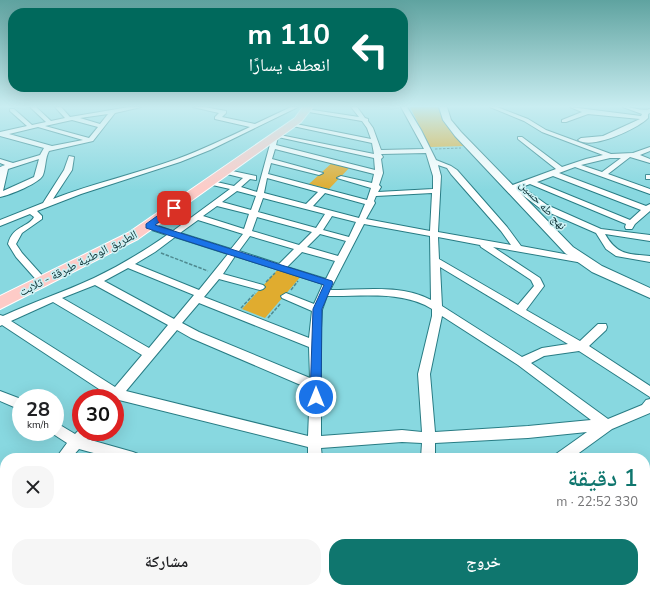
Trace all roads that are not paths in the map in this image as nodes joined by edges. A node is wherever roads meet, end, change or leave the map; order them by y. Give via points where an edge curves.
1 (3, 135) edge
2 (72, 135) edge
3 (95, 135) edge
4 (238, 135) edge
5 (280, 135) edge
6 (348, 135) edge
7 (372, 135) edge
8 (419, 135) edge
9 (460, 135) edge
10 (556, 135) edge
11 (609, 135) edge
12 (563, 137) junction
13 (520, 138) dead end
14 (275, 139) junction
15 (91, 140) junction
16 (51, 148) junction
17 (650, 149) edge
18 (378, 150) junction
19 (427, 150) junction
20 (630, 155) junction
21 (43, 156) junction
22 (610, 156) junction
23 (71, 157) dead end
24 (269, 160) junction
25 (0, 161) edge
26 (433, 161) junction
27 (650, 161) edge
28 (574, 165) junction
29 (3, 169) edge
30 (226, 171) junction
31 (558, 172) junction
32 (319, 173) dead end
33 (379, 173) junction
34 (603, 175) junction
35 (248, 177) junction
36 (263, 178) junction
37 (341, 178) dead end
38 (618, 181) junction
39 (210, 182) junction
40 (531, 182) junction
41 (236, 188) junction
42 (514, 188) junction
43 (0, 190) edge
44 (324, 190) junction
45 (436, 191) junction
46 (603, 191) junction
47 (650, 192) edge
48 (260, 194) junction
49 (374, 194) junction
50 (0, 195) edge
51 (47, 203) junction
52 (216, 203) junction
53 (309, 206) junction
54 (648, 207) edge
55 (32, 210) junction
56 (254, 212) junction
57 (331, 212) junction
58 (639, 216) junction
59 (196, 217) junction
60 (650, 217) edge
61 (361, 221) junction
62 (631, 222) junction
63 (0, 223) edge
64 (149, 226) junction
65 (319, 230) junction
66 (599, 231) junction
67 (172, 234) junction
68 (247, 234) junction
69 (434, 234) junction
70 (627, 235) junction
71 (650, 238) edge
72 (351, 240) junction
73 (478, 242) junction
74 (301, 248) junction
75 (520, 250) junction
76 (233, 254) junction
77 (650, 259) edge
78 (340, 260) junction
79 (583, 260) junction
80 (436, 261) junction
81 (128, 264) junction
82 (280, 268) junction
83 (217, 275) junction
84 (96, 281) junction
85 (43, 282) junction
86 (260, 287) dead end
87 (326, 288) junction
88 (650, 293) edge
89 (198, 296) junction
90 (286, 296) dead end
91 (54, 298) junction
92 (0, 303) edge
93 (438, 308) junction
94 (317, 309) junction
95 (520, 310) junction
96 (1, 321) edge
97 (174, 324) junction
98 (602, 327) dead end
99 (315, 345) junction
100 (581, 347) junction
101 (151, 355) junction
102 (522, 362) junction
103 (316, 386) junction
104 (104, 389) edge
105 (121, 389) edge
106 (650, 392) edge
107 (0, 396) edge
108 (124, 398) edge
109 (12, 402) edge
110 (650, 404) edge
111 (606, 425) junction
112 (428, 438) junction
113 (78, 441) edge
114 (91, 441) edge
115 (314, 443) junction
116 (67, 453) edge
117 (121, 453) edge
118 (315, 453) edge
119 (428, 453) edge
120 (568, 453) edge

1 - 16 street
2 - 15 street
3 - 15 street
4 - 51 street via 178,161
5 - 14 main road, الطريق الوطنية طبرقة - تلابت
6 - 18 street
7 - 18 street
8 - 19 street
9 - 42 main road, نهج طه حسين
10 - 12 street
11 - 12 street via 594,141
12 - 22 street
13 - 31 street
14 - 18 street
14 - 24 street
14 - 30 main road, الطريق الوطنية طبرقة - تلابت
14 - 33 street
15 - 16 street
16 - 21 street via 45,151
17 - 20 street
18 - 19 street
18 - 33 street
19 - 26 street
20 - 22 street
20 - 27 street
20 - 34 street
21 - 29 street
21 - 50 street via 40,177
22 - 28 street via 597,157
23 - 51 street via 68,170
24 - 32 street
24 - 36 street
25 - 29 street via 10,164
26 - 45 street via 436,169
26 - 75 street via 449,167 459,176
28 - 31 street
28 - 34 street
29 - 43 street
30 - 35 street
30 - 39 main road, الطريق الوطنية طبرقة - تلابت
31 - 40 street
31 - 46 street
33 - 49 street
34 - 38 street
35 - 36 street
35 - 41 street
36 - 44 street
36 - 48 street
37 - 49 street
38 - 46 street
38 - 47 street
39 - 41 street
39 - 64 main road, الطريق الوطنية طبرقة - تلابت
40 - 42 street
40 - 62 street
41 - 48 street
41 - 52 street
42 - 66 street via 544,207
42 - 79 main road, نهج طه حسين via 562,244
44 - 49 street
44 - 53 street
45 - 49 street
45 - 69 street
46 - 54 street
48 - 53 street
48 - 56 street
49 - 61 street
51 - 55 street
52 - 56 street
52 - 59 street
53 - 57 street
54 - 58 street
55 - 63 street
55 - 85 street via 38,219 14,235 12,244
56 - 65 street
56 - 68 street
57 - 61 street
57 - 65 street
58 - 60 street
58 - 62 street
59 - 67 street
59 - 68 street
61 - 69 street
61 - 72 street
62 - 70 street
64 - 67 street
64 - 85 main road, الطريق الوطنية طبرقة - تلابت
65 - 72 street
65 - 74 street
66 - 70 street
66 - 77 street via 608,247 616,254
67 - 76 street
67 - 81 street
68 - 74 street
68 - 76 street
69 - 73 street
69 - 80 street
70 - 71 street
72 - 78 street
73 - 75 street
73 - 95 street via 537,280 539,286
74 - 78 street
74 - 82 street
75 - 79 street
76 - 82 street
76 - 83 street
78 - 87 street
79 - 88 main road, نهج طه حسين
80 - 93 street
80 - 95 street
81 - 84 street
81 - 89 street
82 - 87 street
83 - 86 street
83 - 89 street
84 - 91 street
84 - 97 street
85 - 92 main road, الطريق الوطنية طبرقة - تلابت
87 - 93 street via 416,297
87 - 94 street
89 - 97 street
89 - 99 street
90 - 94 street
91 - 96 street
91 - 101 street
93 - 102 street
93 - 112 street via 424,374
94 - 99 street
95 - 100 street
96 - 104 street
97 - 101 street
97 - 103 street via 194,335
98 - 100 street
99 - 103 street
100 - 102 street via 542,352
100 - 106 street
101 - 105 street
102 - 111 street
103 - 115 street
107 - 109 street
108 - 115 street
110 - 111 street via 646,409
111 - 112 street
111 - 120 street
112 - 115 street via 402,436
112 - 119 street
113 - 116 street
114 - 117 street
115 - 118 street

